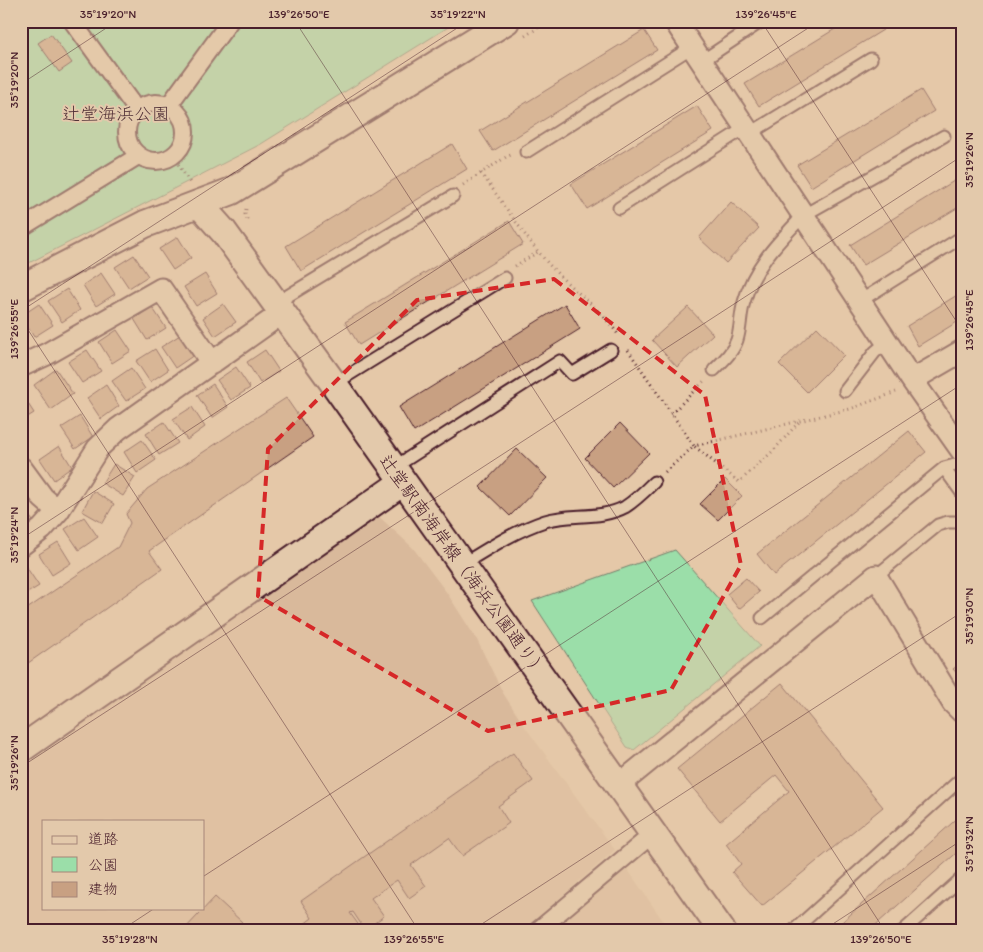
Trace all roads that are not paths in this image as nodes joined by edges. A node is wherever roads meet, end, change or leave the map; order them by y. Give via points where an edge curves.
1 (72, 21) edge
2 (230, 21) edge
3 (675, 21) edge
4 (762, 21) edge
5 (515, 29) edge
6 (697, 54) junction
7 (871, 59) dead end
8 (169, 105) junction
9 (136, 110) junction
10 (747, 131) junction
11 (944, 136) dead end
12 (526, 152) road end
13 (138, 156) junction
14 (196, 196) junction
15 (453, 196) road end
16 (619, 208) dead end
17 (804, 215) junction
18 (21, 228) edge
19 (962, 238) edge
20 (505, 278) road end
21 (21, 288) edge
22 (860, 301) junction
23 (279, 308) junction
24 (887, 342) junction
25 (611, 350) dead end
26 (962, 351) edge
27 (212, 362) junction
28 (21, 366) edge
29 (714, 370) road end
30 (334, 384) junction
31 (907, 385) junction
32 (845, 391) dead end
33 (962, 451) edge
34 (962, 463) edge
35 (21, 468) edge
36 (944, 468) junction
37 (398, 475) junction
38 (654, 482) road end
39 (962, 493) edge
40 (58, 511) junction
41 (962, 522) edge
42 (21, 545) edge
43 (463, 564) junction
44 (876, 576) junction
45 (762, 618) dead end
46 (962, 712) edge
47 (21, 749) edge
48 (962, 778) edge
49 (619, 785) junction
50 (654, 833) junction
51 (962, 878) edge
52 (537, 931) edge
53 (722, 931) edge
54 (793, 931) edge
55 (903, 931) edge

1 - 9 street
2 - 8 street
3 - 6 street
4 - 6 lane
5 - 14 street via 232,191
6 - 10 street
6 - 12 lane
7 - 10 lane
8 - 9 street via 146,103
8 - 13 street via 183,119 186,129 180,148 165,160 147,160
9 - 13 street via 129,118 126,133 131,148
10 - 16 lane
10 - 17 street
11 - 17 lane
13 - 18 street
14 - 21 street
14 - 23 street, 辻堂駅南海岸線（海浜公園通り）
15 - 23 lane
17 - 22 street
17 - 29 lane via 761,263 744,302 737,339 730,354
19 - 22 lane
20 - 30 lane
22 - 24 street
23 - 27 street
23 - 30 street, 辻堂駅南海岸線（海浜公園通り）
24 - 31 street
24 - 32 lane via 875,352
25 - 37 lane via 572,374 560,361
26 - 31 street
27 - 28 street via 160,289
27 - 40 street via 118,429 98,448
30 - 37 street, 辻堂駅南海岸線（海浜公園通り）
31 - 33 street
34 - 36 lane
35 - 40 street via 43,498
36 - 39 lane
36 - 45 lane
37 - 43 street, 辻堂駅南海岸線（海浜公園通り）
37 - 47 street
38 - 43 lane via 623,508 606,514 545,521
40 - 42 street
41 - 44 lane via 938,525
43 - 49 street, 辻堂駅南海岸線（海浜公園通り）
44 - 46 street
44 - 49 street
48 - 54 lane
49 - 50 street, 辻堂駅南海岸線（海浜公園通り）
50 - 52 street
50 - 53 street, 辻堂駅南海岸線（海浜公園通り）
51 - 55 lane

